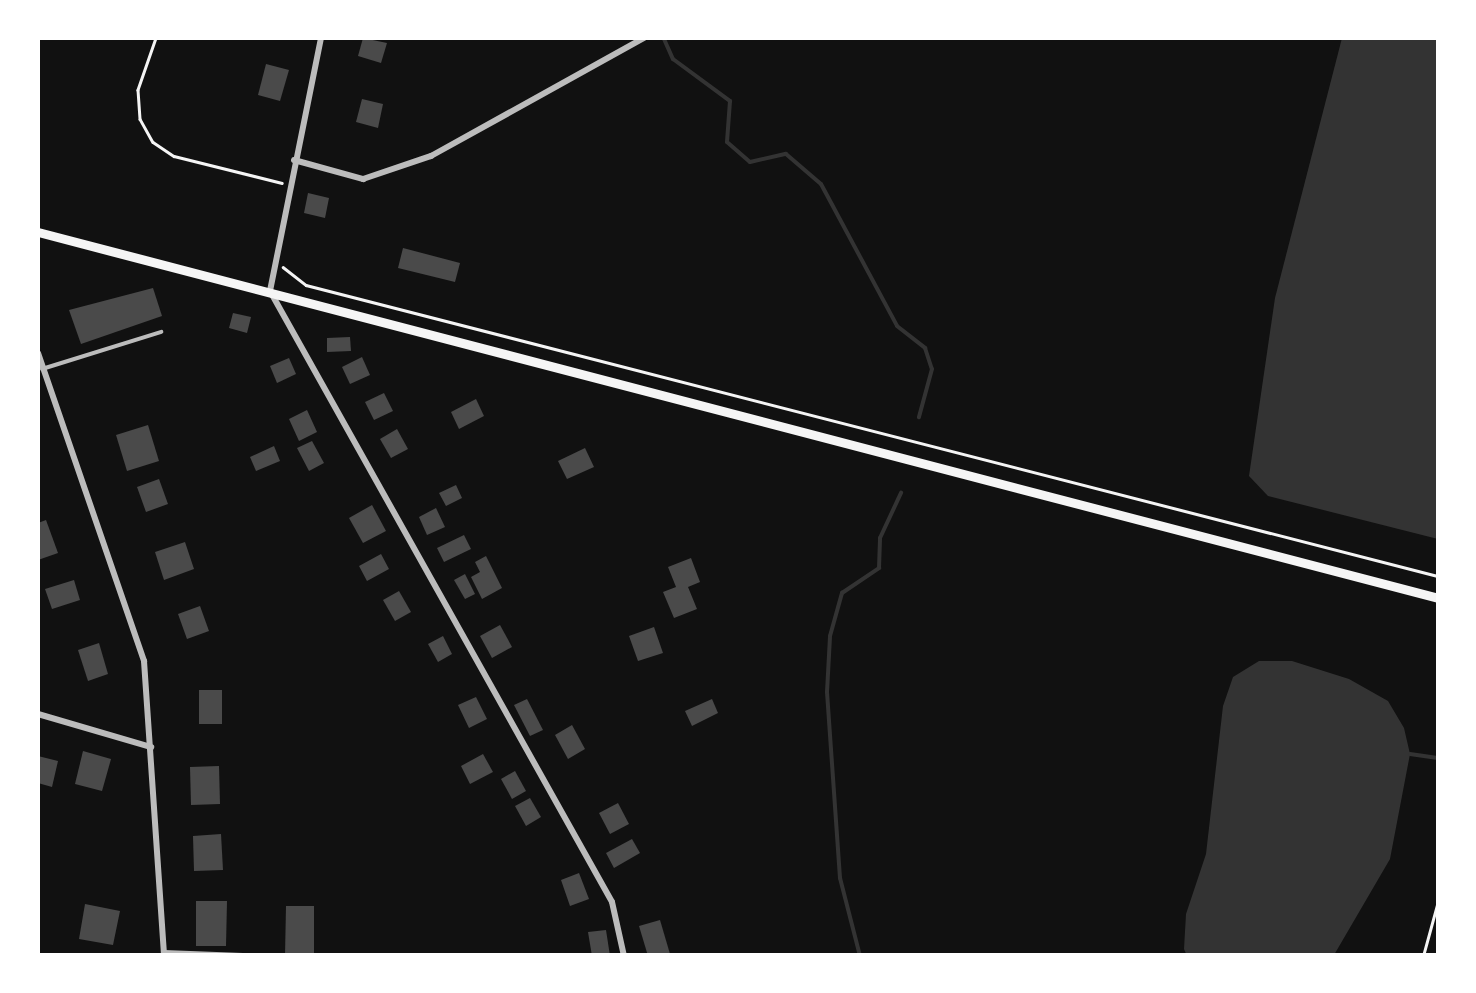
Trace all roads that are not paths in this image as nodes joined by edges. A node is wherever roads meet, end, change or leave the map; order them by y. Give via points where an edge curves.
1 (321, 38) edge
2 (644, 38) edge
3 (294, 160) junction
4 (38, 232) edge
5 (270, 292) junction
6 (160, 332) dead end
7 (38, 353) edge
8 (42, 369) junction
9 (1438, 598) edge
10 (38, 714) edge
11 (152, 748) junction
12 (164, 954) edge
13 (270, 956) edge
14 (624, 956) edge

1 - 3 street
2 - 3 street via 431,156 363,179
3 - 5 street
4 - 5 main road
5 - 9 main road
5 - 14 street via 612,902
6 - 8 lane
7 - 8 street
8 - 11 street via 144,661
10 - 11 street
11 - 12 street
12 - 13 lane

